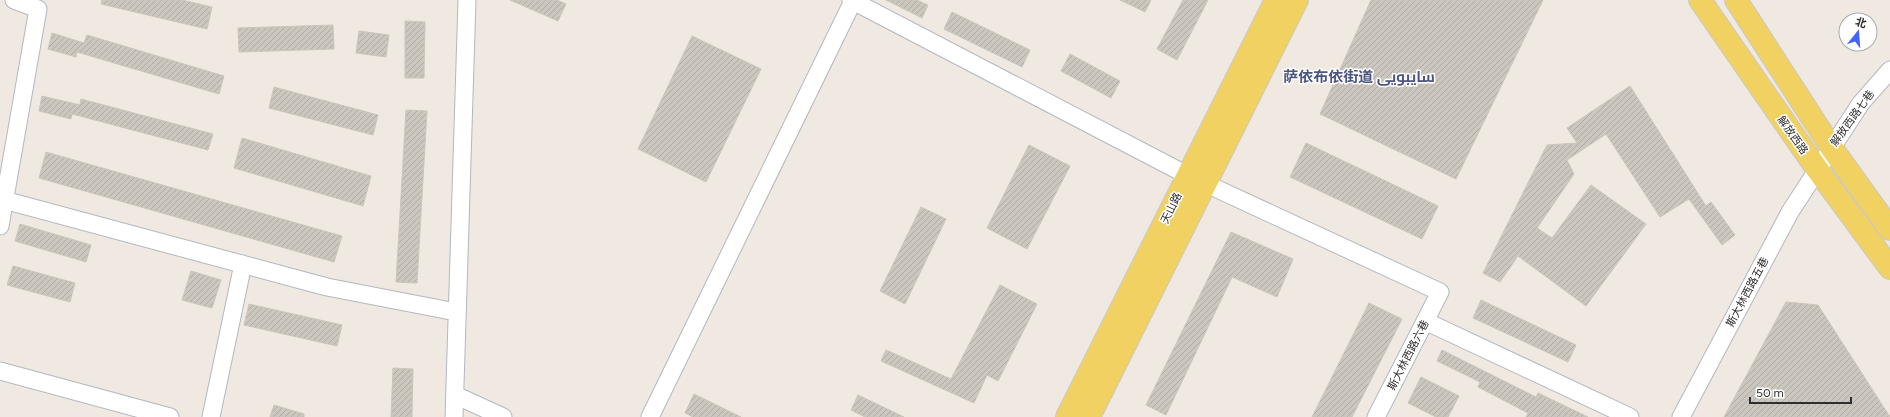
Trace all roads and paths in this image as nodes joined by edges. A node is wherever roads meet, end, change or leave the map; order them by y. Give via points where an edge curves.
1 (14, 0) edge
2 (467, 0) edge
3 (852, 0) edge
4 (1276, 0) edge
5 (1297, 0) edge
6 (1700, 0) edge
7 (1736, 0) edge
8 (1890, 70) edge
9 (1831, 147) junction
10 (1817, 169) junction
11 (1196, 179) junction
12 (3, 199) edge
13 (0, 226) edge
14 (1890, 229) edge
15 (243, 264) junction
16 (1890, 268) edge
17 (456, 312) junction
18 (1425, 322) junction
19 (0, 371) edge
20 (455, 395) junction
21 (170, 417) edge
22 (211, 417) edge
23 (454, 417) edge
24 (503, 417) edge
25 (650, 417) edge
26 (1067, 417) edge
27 (1089, 417) edge
28 (1376, 417) edge
29 (1630, 417) edge
30 (1681, 417) edge

1 - 12 street via 38,9
2 - 17 street
3 - 11 street
3 - 25 street
4 - 11 main road, 天山路
5 - 11 main road, 天山路
6 - 10 main road, 解放西路
7 - 9 main road
8 - 9 street, 解放西路七巷 via 1861,103
9 - 10 street, 解放西路七巷
9 - 14 main road
10 - 16 main road, 解放西路
10 - 30 street, 斯大林西路五巷 via 1790,212
11 - 18 street, 斯大林西路六巷 via 1440,292
11 - 26 main road, 天山路
11 - 27 main road, 天山路
12 - 13 street
12 - 15 street
15 - 17 street via 327,287
15 - 22 street
17 - 20 street
18 - 28 street, 斯大林西路六巷
18 - 29 street
19 - 21 street
20 - 23 street
20 - 24 street

